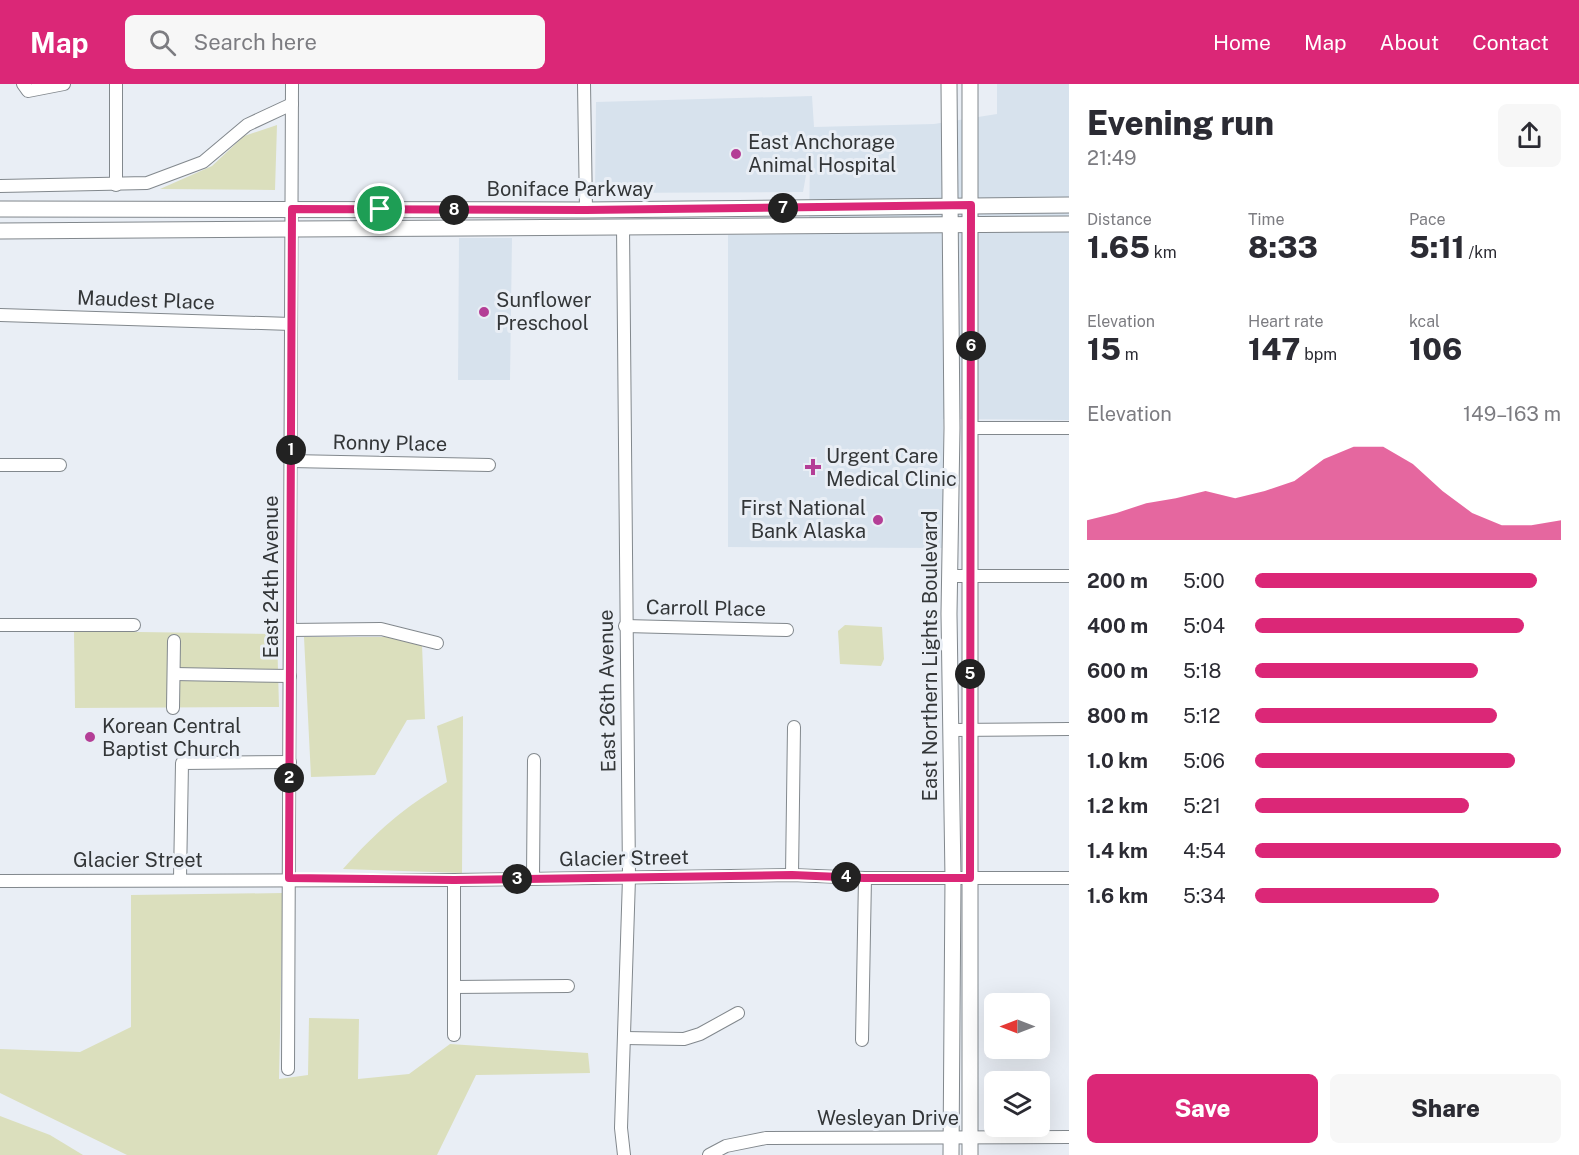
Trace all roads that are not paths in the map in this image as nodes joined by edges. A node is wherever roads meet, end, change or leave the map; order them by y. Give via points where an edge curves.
1 (22, 84) edge
2 (64, 84) edge
3 (116, 84) edge
4 (292, 84) edge
5 (584, 84) edge
6 (949, 84) edge
7 (970, 84) edge
8 (292, 104) junction
9 (116, 185) junction
10 (0, 186) edge
11 (949, 205) junction
12 (971, 205) junction
13 (1069, 205) edge
14 (0, 209) edge
15 (292, 209) junction
16 (586, 210) junction
17 (1069, 224) edge
18 (949, 225) junction
19 (971, 225) junction
20 (623, 226) junction
21 (292, 229) junction
22 (0, 231) edge
23 (0, 315) edge
24 (291, 324) junction
25 (952, 428) junction
26 (971, 428) junction
27 (1069, 428) edge
28 (291, 461) junction
29 (0, 465) edge
30 (60, 465) dead end
31 (489, 465) dead end
32 (971, 473) junction
33 (950, 576) junction
34 (971, 576) junction
35 (1069, 576) edge
36 (0, 625) edge
37 (134, 625) dead end
38 (625, 626) junction
39 (290, 630) junction
40 (787, 630) dead end
41 (174, 641) dead end
42 (437, 643) dead end
43 (174, 674) junction
44 (290, 676) junction
45 (173, 708) dead end
46 (794, 727) dead end
47 (1069, 729) edge
48 (951, 730) junction
49 (970, 730) junction
50 (534, 760) dead end
51 (290, 762) junction
52 (792, 875) junction
53 (289, 878) junction
54 (533, 878) junction
55 (629, 878) junction
56 (864, 878) junction
57 (953, 878) junction
58 (970, 878) junction
59 (1069, 878) edge
60 (180, 879) junction
61 (454, 880) junction
62 (0, 881) edge
63 (568, 986) dead end
64 (454, 987) junction
65 (738, 1013) dead end
66 (454, 1035) dead end
67 (625, 1038) junction
68 (862, 1040) dead end
69 (288, 1069) dead end
70 (951, 1137) junction
71 (970, 1137) junction
72 (1069, 1137) edge
73 (624, 1155) edge
74 (709, 1155) edge
75 (951, 1155) edge
76 (970, 1155) edge

1 - 2 street via 28,91
3 - 9 street
4 - 8 street, East 24th Avenue
5 - 16 street
6 - 11 main road, East Northern Lights Boulevard
7 - 12 main road, East Northern Lights Boulevard
8 - 9 street via 247,125 203,162 147,183
8 - 15 street, East 24th Avenue
9 - 10 street
11 - 12 main road, Boniface Parkway
11 - 16 main road, Boniface Parkway
11 - 18 main road, East Northern Lights Boulevard
12 - 13 main road, Boniface Parkway
12 - 19 main road, East Northern Lights Boulevard
14 - 15 main road, Boniface Parkway
15 - 16 main road, Boniface Parkway
15 - 21 street, East 24th Avenue
17 - 19 main road, Boniface Parkway
18 - 19 main road, Boniface Parkway
18 - 20 main road, Boniface Parkway
18 - 25 main road, East Northern Lights Boulevard
19 - 26 main road, East Northern Lights Boulevard
20 - 21 main road, Boniface Parkway
20 - 38 street, East 26th Avenue
21 - 22 main road, Boniface Parkway
21 - 24 street, East 24th Avenue
23 - 24 street, Maudest Place
24 - 28 street, East 24th Avenue
25 - 32 main road
25 - 33 main road, East Northern Lights Boulevard
26 - 27 street
26 - 32 main road, East Northern Lights Boulevard
28 - 31 street, Ronny Place
28 - 39 street, East 24th Avenue
29 - 30 street
32 - 34 main road, East Northern Lights Boulevard
33 - 34 street
33 - 48 main road, East Northern Lights Boulevard
34 - 35 street
34 - 49 main road, East Northern Lights Boulevard
36 - 37 street
38 - 40 street, Carroll Place
38 - 55 street, East 26th Avenue
39 - 42 street via 381,629
39 - 44 street, East 24th Avenue
41 - 43 street
43 - 44 street
43 - 45 street
44 - 51 street, East 24th Avenue
46 - 52 street
47 - 49 street
48 - 49 street
48 - 57 main road, East Northern Lights Boulevard
49 - 58 main road, East Northern Lights Boulevard
50 - 54 street
51 - 53 street, East 24th Avenue
51 - 60 street via 182,763
52 - 55 street, Glacier Street
52 - 56 street, Glacier Street
53 - 60 street, Glacier Street
53 - 61 street, Glacier Street
53 - 69 street, East 24th Avenue
54 - 55 street, Glacier Street
54 - 61 street, Glacier Street
55 - 67 street, East 26th Avenue
56 - 57 street, Glacier Street
56 - 68 street
57 - 58 street, Glacier Street
57 - 70 main road, East Northern Lights Boulevard
58 - 59 street, Glacier Street
58 - 71 main road, East Northern Lights Boulevard
60 - 62 street, Glacier Street
61 - 64 street
63 - 64 street
64 - 66 street
65 - 67 street via 684,1039
67 - 73 street, East 26th Avenue via 621,1128
70 - 71 street, Wesleyan Drive
70 - 74 street, Wesleyan Drive via 766,1138 726,1146
70 - 75 main road, East Northern Lights Boulevard
71 - 72 street, Wesleyan Drive
71 - 76 main road, East Northern Lights Boulevard

